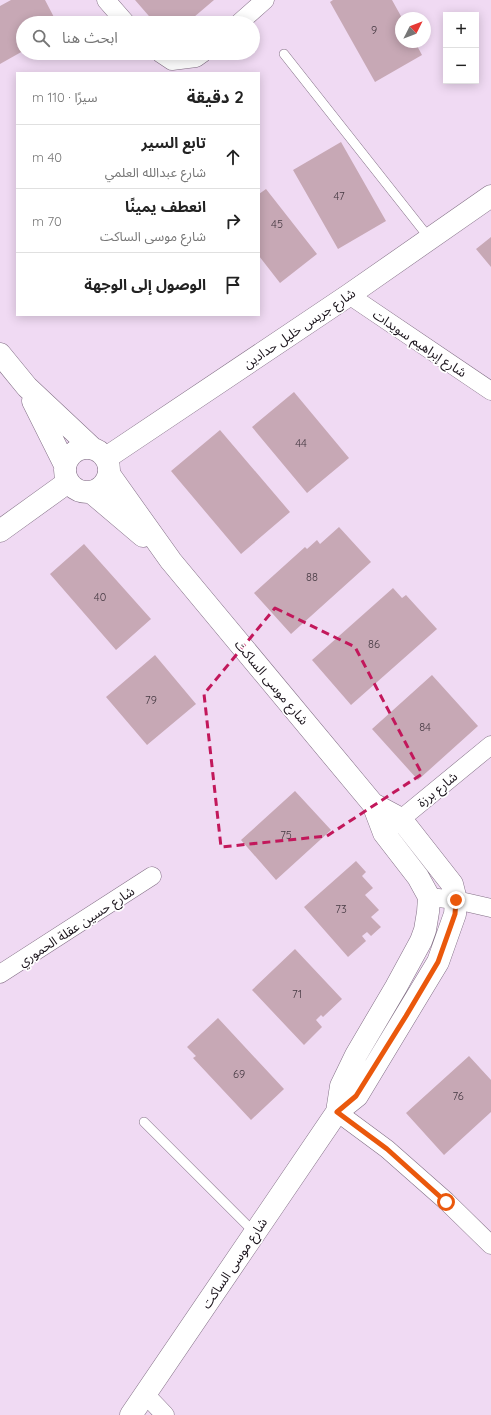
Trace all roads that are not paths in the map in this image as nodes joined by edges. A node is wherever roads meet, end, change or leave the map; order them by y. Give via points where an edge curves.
1 (106, 0) edge
2 (265, 0) edge
3 (120, 16) edge
4 (247, 16) edge
5 (284, 54) dead end
6 (491, 196) edge
7 (430, 239) junction
8 (349, 295) junction
9 (0, 354) edge
10 (26, 387) junction
11 (491, 391) edge
12 (102, 460) junction
13 (67, 473) junction
14 (91, 492) junction
15 (0, 531) edge
16 (172, 560) junction
17 (491, 745) edge
18 (373, 804) junction
19 (401, 819) junction
20 (384, 833) junction
21 (152, 876) dead end
22 (429, 897) junction
23 (456, 900) junction
24 (491, 908) edge
25 (0, 974) edge
26 (337, 1112) junction
27 (144, 1122) dead end
28 (255, 1233) junction
29 (491, 1245) edge
30 (145, 1394) junction
31 (131, 1415) edge
32 (165, 1415) edge

1 - 3 street
2 - 4 street
5 - 7 lane
6 - 7 street, شارع جريس خليل حدادين
7 - 8 street, شارع جريس خليل حدادين
8 - 11 street, شارع إبراهيم سويدات
8 - 12 street, شارع جريس خليل حدادين
9 - 10 street, شارع موسى الساكت
10 - 12 street, شارع موسى الساكت
10 - 13 street, شارع موسى الساكت
12 - 13 street via 83,448 69,457
12 - 14 street via 105,482
12 - 16 street, شارع موسى الساكت
13 - 14 street via 74,488
13 - 15 street
14 - 16 street, شارع موسى الساكت
16 - 18 street, شارع موسى الساكت
17 - 19 street, شارع برزة
18 - 19 street, شارع موسى الساكت
18 - 20 street, شارع موسى الساكت
19 - 20 street, شارع برزة
19 - 23 street, شارع موسى الساكت via 452,884
20 - 22 street, شارع موسى الساكت via 418,877
21 - 25 street, شارع حسين عقلة الحموري
22 - 23 street
22 - 26 street, شارع موسى الساكت via 421,941 356,1055 341,1086
23 - 24 street
23 - 26 street, شارع موسى الساكت via 455,914 438,962 356,1096
26 - 28 street, شارع موسى الساكت
26 - 29 street via 387,1149
27 - 28 lane
28 - 30 street, شارع موسى الساكت
30 - 31 street, شارع موسى الساكت
30 - 32 street

